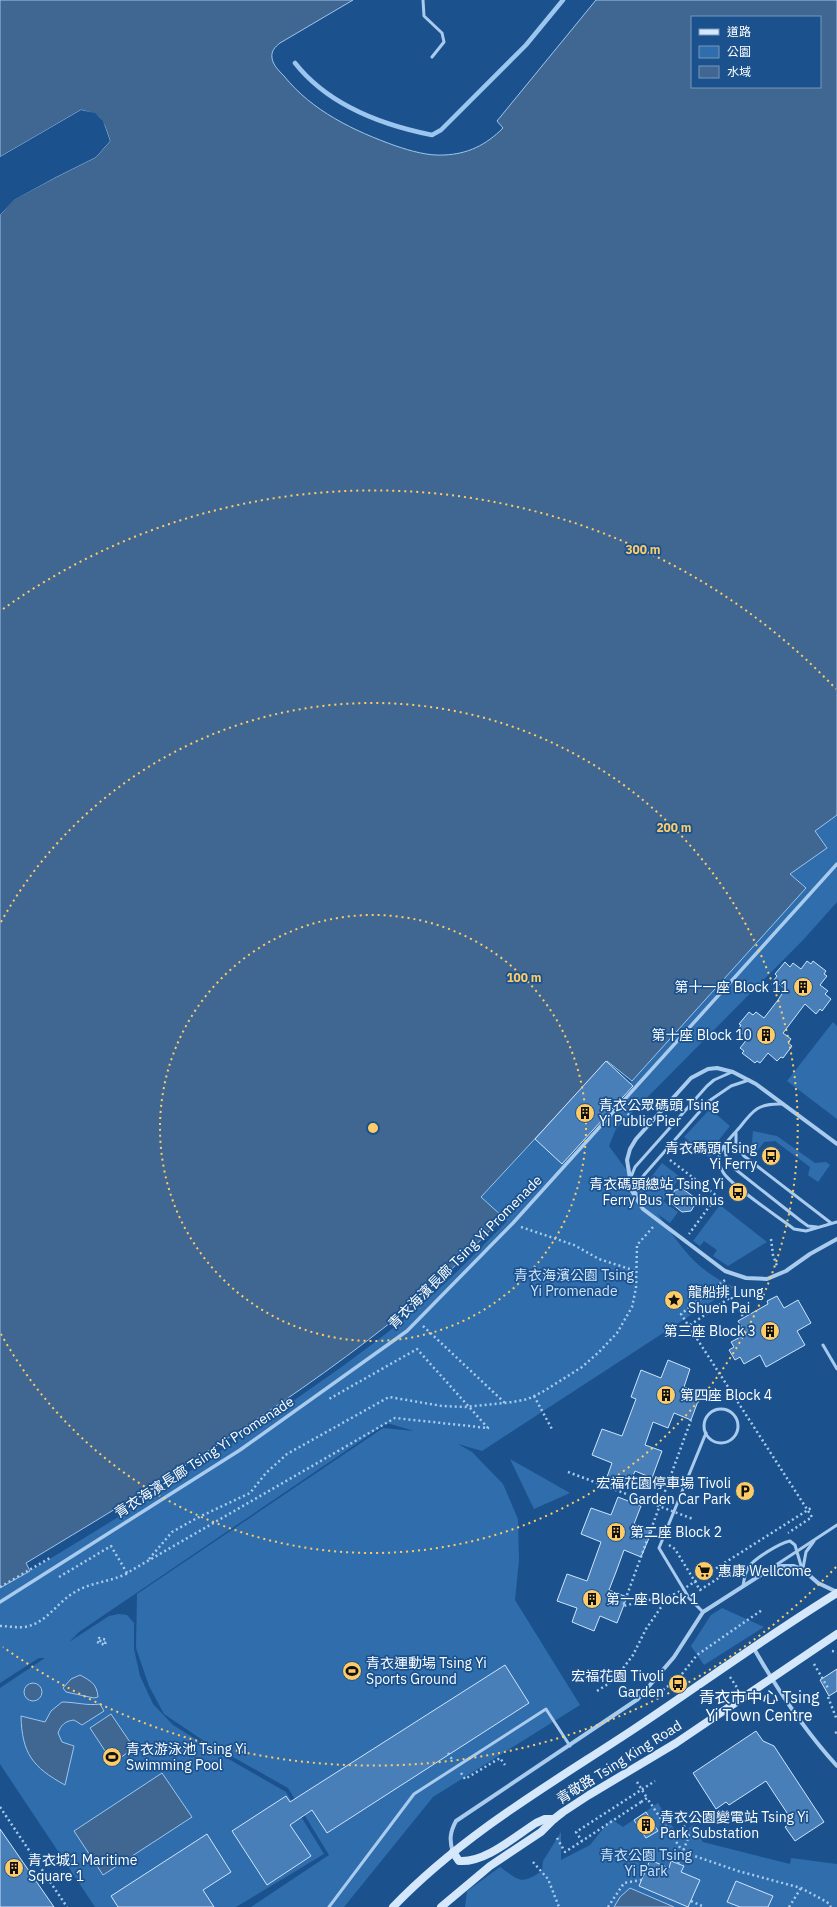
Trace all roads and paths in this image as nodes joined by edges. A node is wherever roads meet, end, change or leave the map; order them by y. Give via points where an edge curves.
1 (423, 0) edge
2 (432, 57) dead end
3 (837, 864) edge
4 (733, 1072) junction
5 (749, 1080) junction
6 (782, 1104) junction
7 (620, 1106) junction
8 (634, 1120) dead end
9 (736, 1131) junction
10 (837, 1144) edge
11 (725, 1146) junction
12 (670, 1160) dead end
13 (630, 1180) junction
14 (638, 1201) junction
15 (837, 1222) edge
16 (512, 1223) junction
17 (831, 1223) junction
18 (654, 1225) dead end
19 (821, 1226) junction
20 (771, 1238) dead end
21 (837, 1239) edge
22 (685, 1240) junction
23 (777, 1267) dead end
24 (636, 1271) junction
25 (725, 1280) dead end
26 (744, 1318) dead end
27 (417, 1320) junction
28 (690, 1325) dead end
29 (823, 1345) dead end
30 (417, 1349) dead end
31 (837, 1369) edge
32 (534, 1396) junction
33 (505, 1404) junction
34 (469, 1407) junction
35 (552, 1431) dead end
36 (706, 1433) junction
37 (568, 1472) dead end
38 (811, 1508) dead end
39 (693, 1519) dead end
40 (837, 1525) edge
41 (786, 1534) dead end
42 (816, 1538) junction
43 (662, 1540) junction
44 (798, 1551) junction
45 (746, 1560) dead end
46 (140, 1566) junction
47 (770, 1569) junction
48 (802, 1569) junction
49 (128, 1573) junction
50 (52, 1580) dead end
51 (743, 1586) junction
52 (837, 1592) edge
53 (0, 1602) edge
54 (762, 1610) dead end
55 (703, 1612) junction
56 (0, 1626) edge
57 (837, 1634) edge
58 (107, 1640) dead end
59 (97, 1642) dead end
60 (753, 1647) junction
61 (832, 1651) dead end
62 (837, 1652) edge
63 (814, 1664) dead end
64 (728, 1674) dead end
65 (771, 1678) junction
66 (828, 1688) dead end
67 (663, 1690) dead end
68 (597, 1691) dead end
69 (739, 1692) dead end
70 (828, 1697) dead end
71 (837, 1720) edge
72 (570, 1746) junction
73 (448, 1753) dead end
74 (456, 1766) junction
75 (505, 1766) dead end
76 (837, 1766) edge
77 (655, 1780) dead end
78 (637, 1782) dead end
79 (647, 1798) junction
80 (0, 1807) edge
81 (680, 1818) dead end
82 (554, 1819) junction
83 (557, 1838) dead end
84 (582, 1841) junction
85 (453, 1852) junction
86 (683, 1852) junction
87 (533, 1862) dead end
88 (678, 1864) dead end
89 (641, 1880) dead end
90 (801, 1888) junction
91 (691, 1901) dead end
92 (67, 1907) edge
93 (329, 1907) edge
94 (393, 1907) edge
95 (441, 1907) edge
96 (559, 1907) edge
97 (608, 1907) edge
98 (701, 1907) edge
99 (789, 1907) edge
100 (831, 1907) edge

1 - 2 lane via 424,16 442,33 444,42
3 - 7 street, 青衣海濱長廊 Tsing Yi Promenade
4 - 5 street
4 - 13 lane via 722,1075 707,1086 635,1167
4 - 13 street via 717,1068 708,1069 691,1078 630,1149 627,1160
5 - 6 street
5 - 14 lane via 731,1086 709,1101 644,1175 635,1192
6 - 9 lane via 760,1106
6 - 10 street
7 - 8 path
7 - 16 street, 青衣海濱長廊 Tsing Yi Promenade
9 - 11 lane
9 - 17 lane via 736,1145 744,1156
11 - 19 lane via 730,1163 743,1176 808,1226
11 - 19 lane via 719,1156 719,1163 728,1179 794,1229 806,1231
12 - 22 path via 717,1196
13 - 14 street via 632,1192
14 - 22 street via 643,1209
15 - 17 lane
16 - 24 path via 574,1245 599,1259
16 - 27 street, 青衣海濱長廊 Tsing Yi Promenade
17 - 19 lane
18 - 24 path via 637,1245
20 - 23 path
21 - 22 street via 786,1271 767,1279 746,1278 725,1271
24 - 32 path via 632,1307 617,1333 582,1367
25 - 41 path via 681,1314 812,1517
26 - 28 path via 731,1297
27 - 33 path
27 - 53 street, 青衣海濱長廊 Tsing Yi Promenade via 407,1331 240,1450
29 - 31 lane
30 - 34 path
32 - 33 path
32 - 35 path
33 - 34 path
34 - 46 path via 442,1406 389,1396 287,1454 266,1473 250,1493 172,1532 150,1559
34 - 46 path via 488,1428 395,1418
36 - 36 lane via 704,1423 714,1410 730,1411 737,1420 738,1426 734,1437 725,1443 714,1442
36 - 43 lane
37 - 39 path, bridge
38 - 68 path, bridge via 666,1600 618,1675
40 - 42 lane
42 - 44 lane
42 - 48 lane via 806,1552
43 - 45 path via 675,1549 700,1590
43 - 55 lane via 658,1548 689,1598
44 - 47 lane
44 - 48 lane
44 - 51 lane via 790,1541 784,1542 753,1562 748,1568
46 - 49 path
47 - 48 street via 782,1566
47 - 51 street
48 - 52 street via 818,1583
49 - 50 path via 111,1546
49 - 56 path via 75,1592 35,1624
51 - 55 street
52 - 60 main road, 青敬路 Tsing King Road
54 - 67 path via 697,1655 678,1679
55 - 72 street via 674,1656 638,1699
57 - 65 main road, 青敬路 Tsing King Road
58 - 59 path via 98,1640 106,1643 105,1645
60 - 65 street
60 - 85 main road, 青敬路 Tsing King Road via 518,1805
61 - 62 path
63 - 66 path
64 - 69 path
65 - 76 street via 811,1736
65 - 82 main road, 青敬路 Tsing King Road via 676,1743
70 - 71 path
72 - 74 lane via 546,1709
72 - 85 street via 456,1821 450,1835
73 - 74 path
74 - 75 path via 465,1779 500,1758
74 - 93 lane via 414,1794
77 - 84 path, bridge via 576,1832
78 - 79 path
79 - 84 path, bridge
79 - 86 path
80 - 92 path
81 - 86 path via 689,1836
82 - 85 main road via 536,1823 481,1858 468,1862 459,1861
82 - 95 main road, 青敬路 Tsing King Road via 542,1832 490,1866
83 - 84 path via 565,1852
85 - 94 main road, 青敬路 Tsing King Road
86 - 88 path
86 - 90 path via 738,1871
87 - 96 path via 548,1879
89 - 97 path via 624,1883
90 - 99 path
90 - 100 path via 827,1902
91 - 98 path

